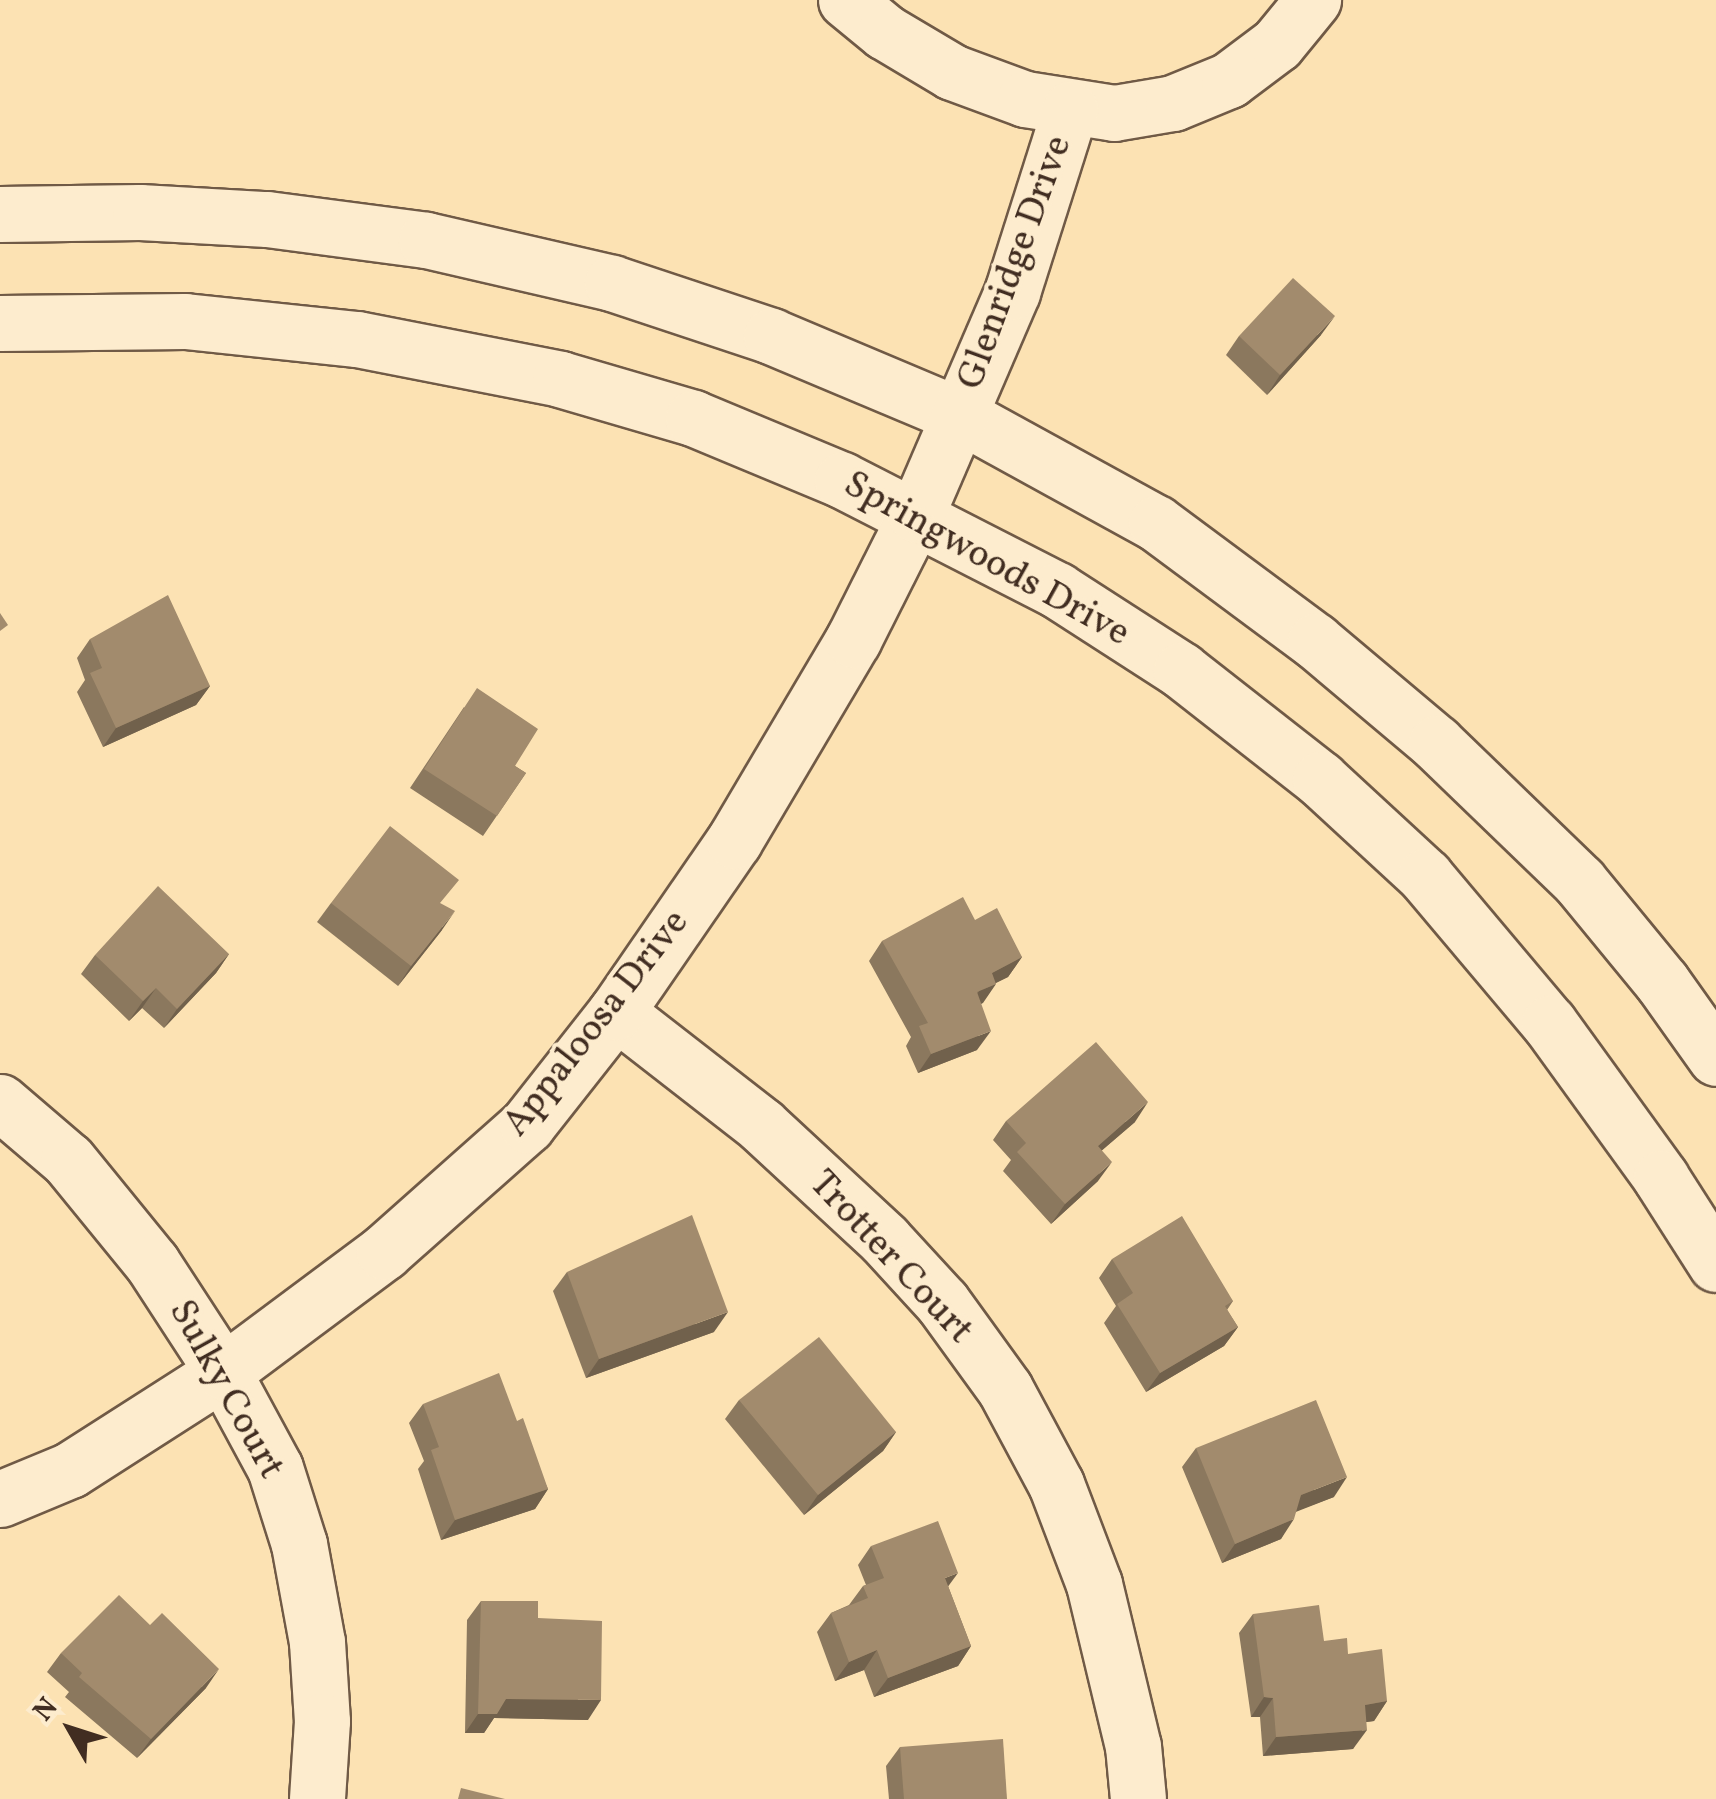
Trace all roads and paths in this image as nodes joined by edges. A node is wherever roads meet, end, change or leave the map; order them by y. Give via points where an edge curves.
1 (846, 0) edge
2 (1313, 0) edge
3 (1070, 109) junction
4 (0, 214) edge
5 (0, 323) edge
6 (961, 416) junction
7 (916, 515) junction
8 (616, 1012) junction
9 (1716, 1058) edge
10 (0, 1102) edge
11 (1716, 1264) edge
12 (224, 1372) junction
13 (0, 1499) edge
14 (317, 1799) edge
15 (1138, 1799) edge

1 - 3 street via 884,32 952,72
2 - 3 street via 1276,44 1228,80 1173,103 1114,114
3 - 6 street, Glenridge Drive via 1012,292
4 - 6 street via 268,219 426,240 647,294 771,336
5 - 7 street, Springwoods Drive via 185,321 357,338 560,379 693,418
6 - 7 street, Appaloosa Drive
6 - 9 street via 1156,523 1421,730 1579,881
7 - 8 street, Appaloosa Drive via 852,640 734,841
7 - 11 street, Springwoods Drive via 1057,590 1181,670 1320,780 1426,876 1549,1022
8 - 12 street, Appaloosa Drive via 527,1125 384,1252
8 - 15 street, Trotter Court via 760,1125 884,1239 942,1302 1005,1389 1056,1484 1094,1584 1133,1746
10 - 12 street, Sulky Court via 68,1160 152,1263
12 - 13 street, Appaloosa Drive via 70,1470
12 - 14 street, Sulky Court via 275,1468 300,1544 318,1642

